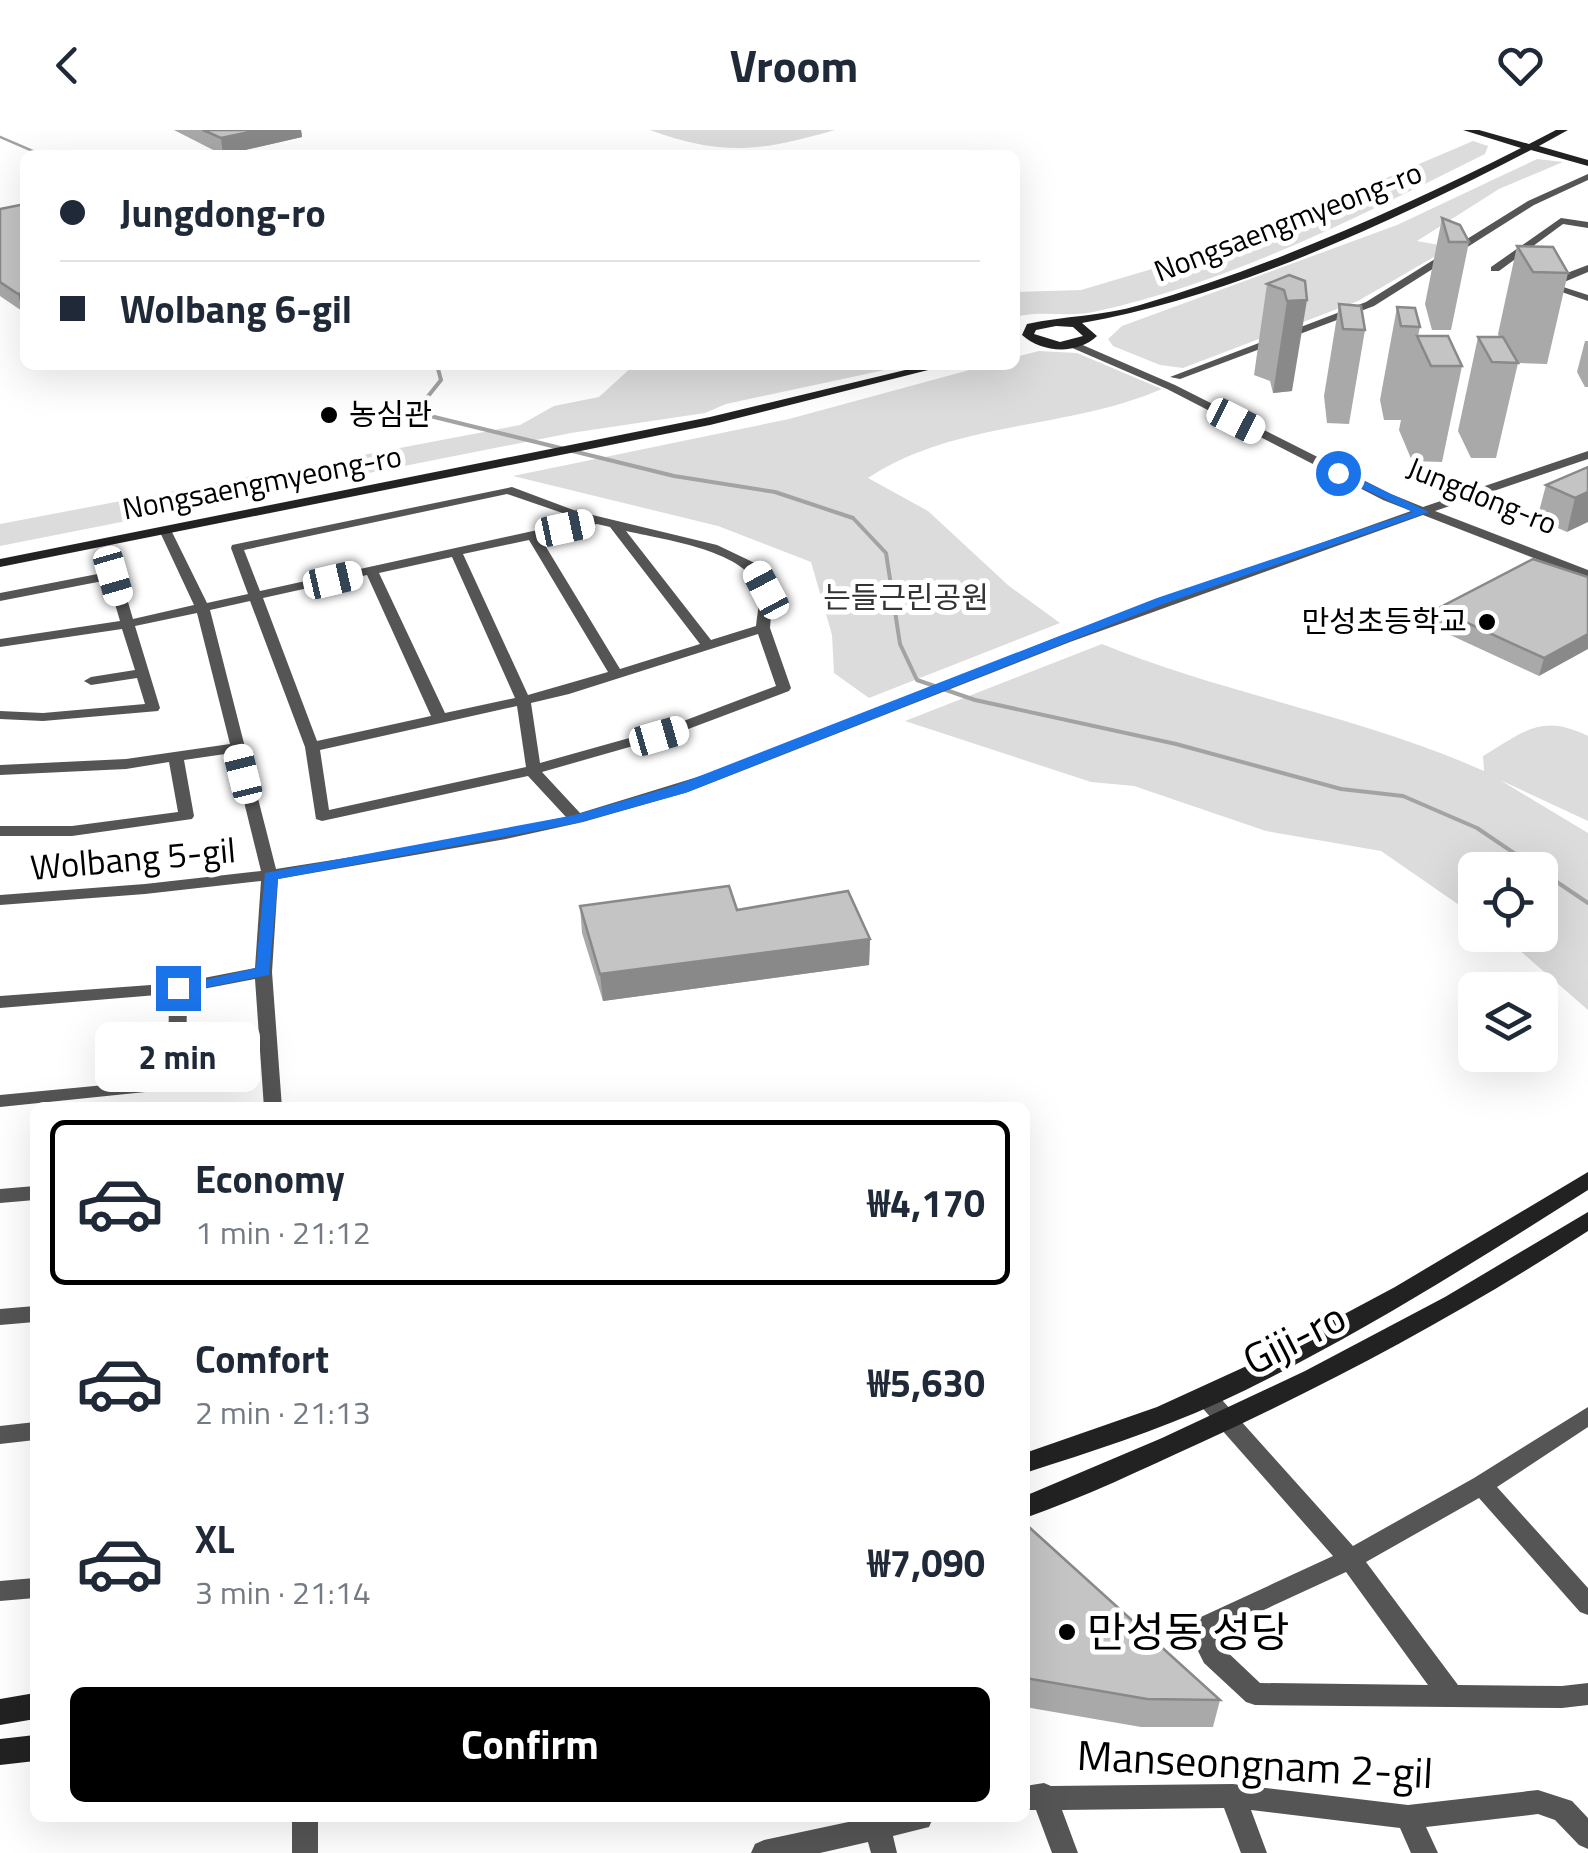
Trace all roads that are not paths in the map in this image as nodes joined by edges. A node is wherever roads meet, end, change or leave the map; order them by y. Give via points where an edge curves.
1 (1554, 130) edge
2 (1563, 130) edge
3 (1483, 131) edge
4 (1533, 145) junction
5 (1513, 154) junction
6 (1588, 160) edge
7 (1588, 177) edge
8 (1588, 225) edge
9 (1588, 268) edge
10 (1513, 274) dead end
11 (1530, 280) edge
12 (1548, 285) junction
13 (1588, 298) edge
14 (1138, 308) junction
15 (1066, 322) junction
16 (1028, 331) junction
17 (1090, 336) junction
18 (1020, 337) edge
19 (1046, 344) junction
20 (1074, 345) junction
21 (1020, 349) edge
22 (920, 370) edge
23 (1176, 378) junction
24 (1588, 455) edge
25 (1430, 510) junction
26 (598, 520) junction
27 (615, 524) junction
28 (166, 530) junction
29 (532, 535) junction
30 (456, 552) junction
31 (0, 563) edge
32 (1588, 564) edge
33 (372, 571) junction
34 (1588, 576) edge
35 (0, 597) edge
36 (255, 597) junction
37 (202, 609) junction
38 (127, 624) junction
39 (764, 628) junction
40 (0, 643) edge
41 (708, 644) junction
42 (142, 673) junction
43 (617, 674) junction
44 (91, 681) dead end
45 (523, 700) junction
46 (0, 715) edge
47 (440, 719) junction
48 (312, 747) junction
49 (236, 748) junction
50 (176, 756) junction
51 (0, 770) edge
52 (534, 774) junction
53 (577, 819) junction
54 (0, 831) edge
55 (270, 876) junction
56 (0, 900) edge
57 (264, 972) junction
58 (178, 988) junction
59 (0, 1002) edge
60 (0, 1101) edge
61 (273, 1102) edge
62 (1588, 1180) edge
63 (30, 1193) edge
64 (0, 1196) edge
65 (1588, 1220) edge
66 (30, 1314) edge
67 (0, 1317) edge
68 (1206, 1397) junction
69 (1588, 1416) edge
70 (1226, 1420) junction
71 (30, 1431) edge
72 (0, 1434) edge
73 (1030, 1461) edge
74 (1482, 1485) junction
75 (1030, 1505) edge
76 (1350, 1559) junction
77 (30, 1588) edge
78 (0, 1591) edge
79 (1588, 1606) edge
80 (1449, 1693) junction
81 (1588, 1694) edge
82 (30, 1707) edge
83 (0, 1712) edge
84 (30, 1749) edge
85 (0, 1752) edge
86 (1034, 1796) edge
87 (1233, 1796) junction
88 (1408, 1818) junction
89 (304, 1822) edge
90 (898, 1822) edge
91 (877, 1826) junction
92 (1588, 1836) edge
93 (306, 1853) edge
94 (764, 1853) edge
95 (884, 1853) edge
96 (1065, 1853) edge
97 (1254, 1853) edge
98 (1425, 1853) edge

1 - 3 street
2 - 4 street, Nongsaengmyeong-ro
3 - 4 street
3 - 5 street
4 - 5 street, Nongsaengmyeong-ro
4 - 6 street
5 - 14 street, Nongsaengmyeong-ro via 1347,234
7 - 23 street via 1370,304
8 - 10 street via 1561,221 1495,269
9 - 12 street
11 - 12 street
12 - 13 street
14 - 15 street
14 - 17 street
15 - 16 street
15 - 17 street
16 - 18 street
16 - 19 street
17 - 20 street
17 - 23 street, Jungdong-ro
19 - 20 street
19 - 21 street
20 - 25 street, Jungdong-ro
22 - 28 street, Nongsaengmyeong-ro via 630,437
23 - 25 street, Jungdong-ro
24 - 25 street, Wolbang 5-gil
25 - 32 street, Jungdong-ro
25 - 34 street, Jungdong-ro
25 - 53 street, Wolbang 5-gil via 1161,601 756,763
26 - 27 street
26 - 29 street
26 - 36 street via 508,490 237,548
27 - 39 street via 712,548 754,568 766,590
27 - 41 street
28 - 31 street, Nongsaengmyeong-ro
28 - 37 street
29 - 30 street
29 - 43 street
30 - 33 street
30 - 45 street
33 - 36 street
33 - 47 street
35 - 38 street via 113,576
36 - 37 street
36 - 48 street
37 - 38 street
37 - 49 street
38 - 40 street
38 - 42 street
39 - 41 street
39 - 52 street via 784,688 690,727
41 - 43 street
42 - 44 street
42 - 46 street via 154,708
43 - 45 street
45 - 47 street
45 - 52 street
47 - 48 street
48 - 52 street via 322,816
49 - 50 street
49 - 55 street
50 - 51 street
50 - 54 street via 186,816 72,831
52 - 53 street
53 - 55 street, Wolbang 5-gil
55 - 56 street, Wolbang 5-gil via 153,892
55 - 57 street
57 - 58 street
57 - 61 street
58 - 59 street
58 - 60 street via 177,1084
62 - 68 street, Giji-ro via 1414,1289
63 - 64 street
65 - 70 street, Giji-ro via 1521,1265
66 - 67 street
68 - 70 street
68 - 73 street, Giji-ro
69 - 74 street
70 - 75 street, Giji-ro
70 - 76 street
71 - 72 street
74 - 76 street
74 - 79 street
76 - 80 street
76 - 80 street via 1199,1629 1213,1655 1255,1694
77 - 78 street
80 - 81 street
82 - 83 street
84 - 85 street
86 - 87 street, Manseongnam 2-gil
86 - 96 street
87 - 88 street, Manseongnam 2-gil
87 - 97 street
88 - 92 street, Manseongnam 2-gil via 1538,1802 1563,1810
88 - 98 street
89 - 93 street
90 - 91 street
91 - 94 street
91 - 95 street

